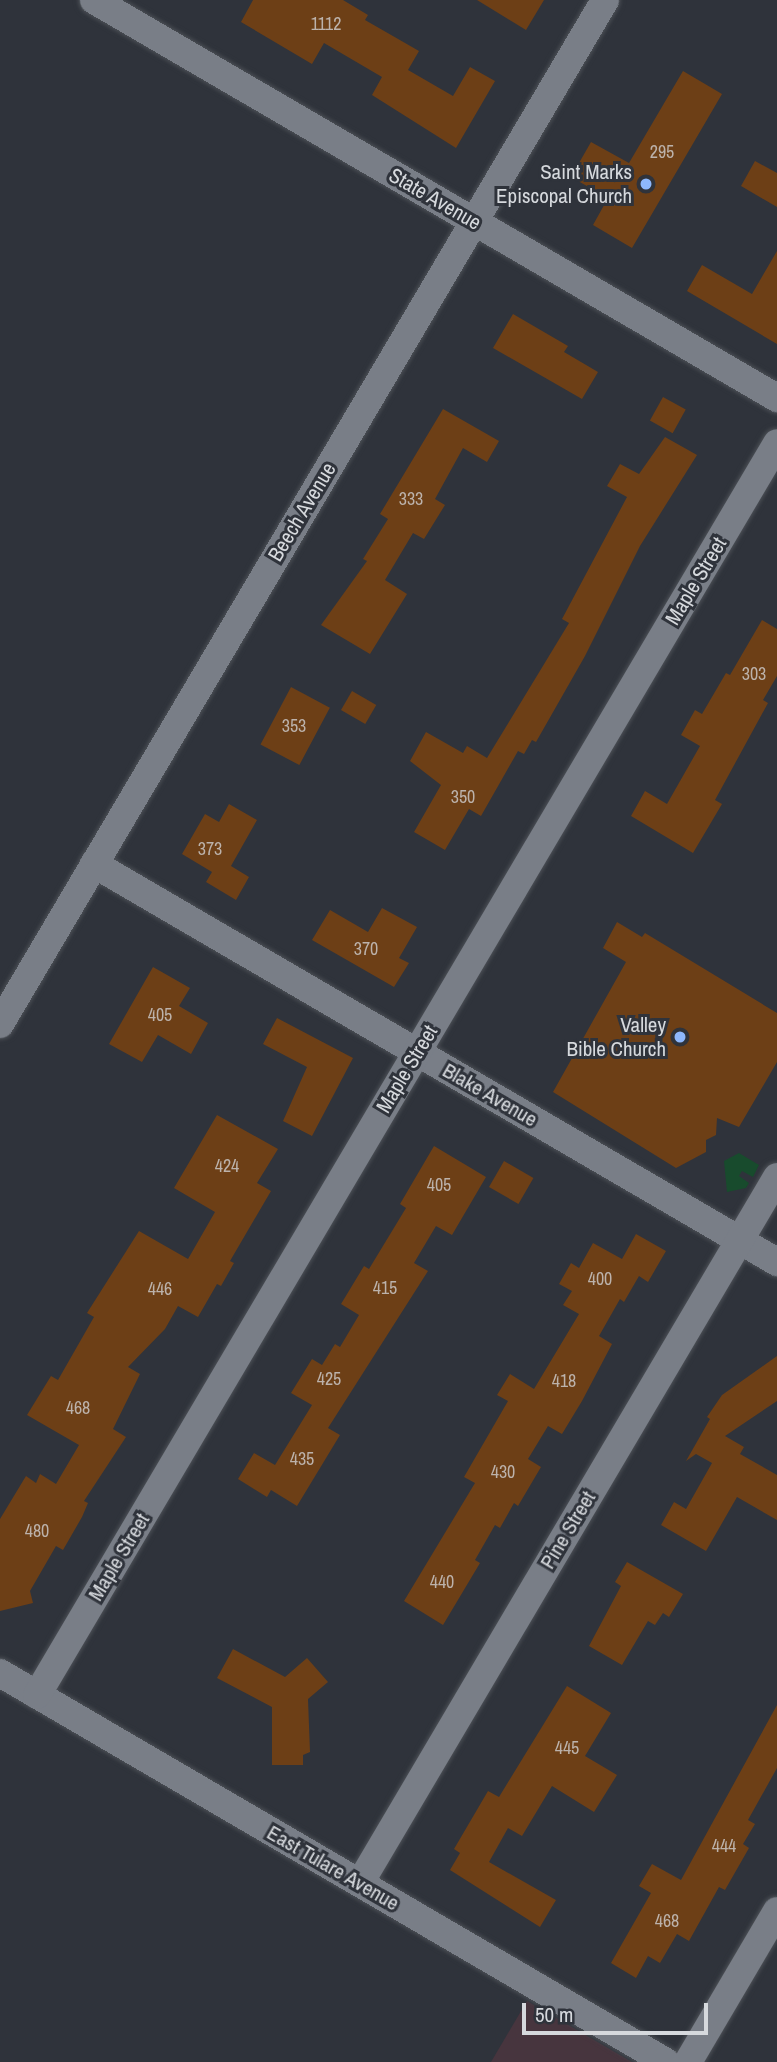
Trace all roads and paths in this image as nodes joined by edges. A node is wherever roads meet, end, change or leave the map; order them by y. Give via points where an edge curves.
1 (93, 0) edge
2 (605, 0) edge
3 (474, 222) junction
4 (777, 398) edge
5 (777, 443) edge
6 (94, 864) junction
7 (0, 1024) edge
8 (417, 1052) junction
9 (777, 1177) edge
10 (739, 1241) junction
11 (777, 1262) edge
12 (0, 1674) edge
13 (37, 1695) junction
14 (360, 1883) junction
15 (777, 1911) edge
16 (666, 2062) edge
17 (688, 2062) edge

1 - 3 street, State Avenue
2 - 3 street, Beech Avenue
3 - 4 street, State Avenue
3 - 6 street, Beech Avenue
5 - 8 street, Maple Street
6 - 7 street, Beech Avenue
6 - 8 street, Blake Avenue
8 - 10 street, Blake Avenue
8 - 13 street, Maple Street
9 - 10 street, Pine Street
10 - 11 street, Blake Avenue
10 - 14 street, Pine Street
12 - 13 street, East Tulare Avenue
13 - 14 street, East Tulare Avenue
14 - 16 street, East Tulare Avenue
15 - 17 street

